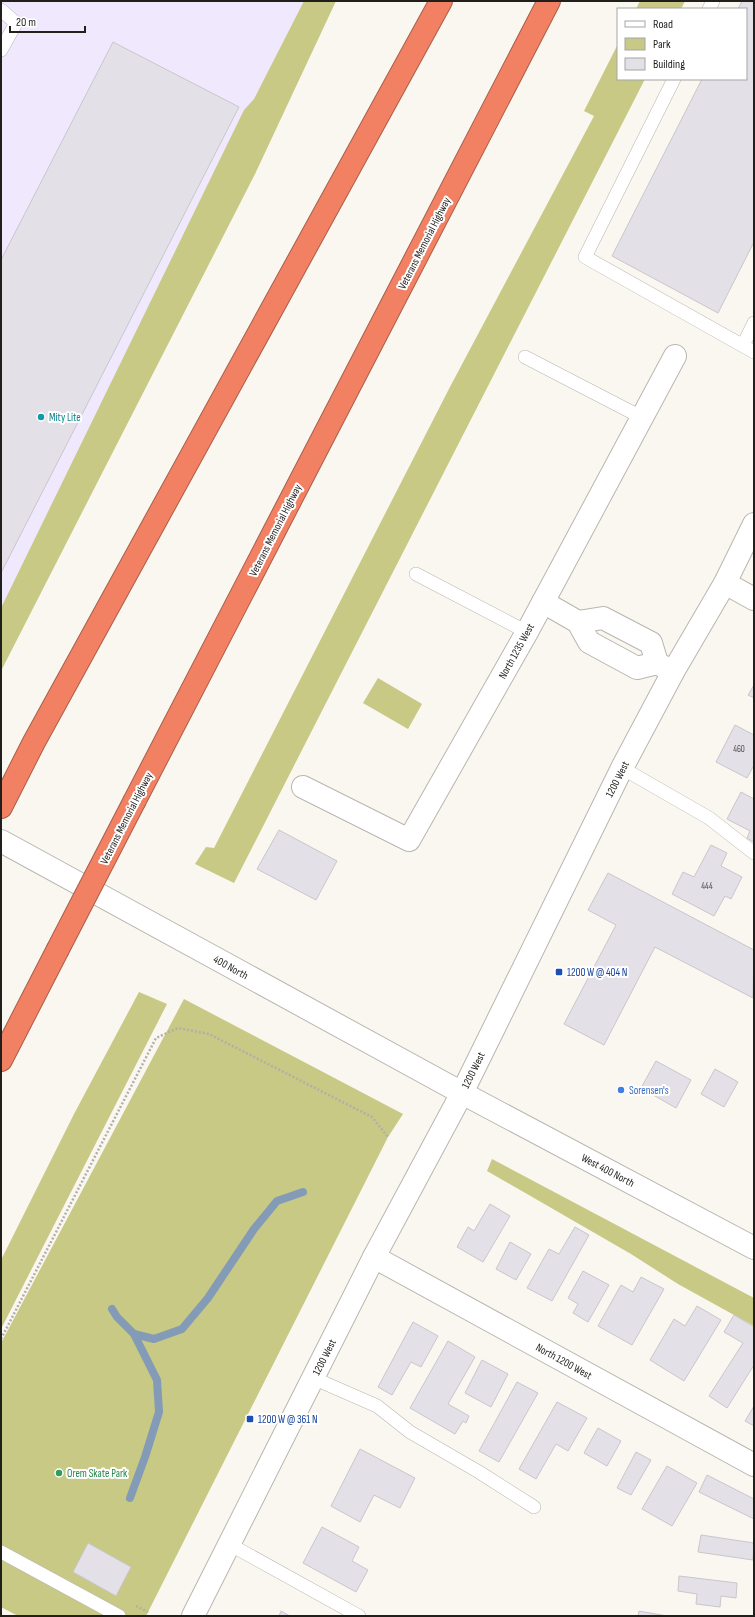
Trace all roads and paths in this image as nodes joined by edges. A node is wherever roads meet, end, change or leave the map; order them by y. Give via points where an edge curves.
1 (441, 1) edge
2 (549, 1) edge
3 (1, 10) edge
4 (1, 50) edge
5 (674, 80) edge
6 (754, 323) edge
7 (748, 348) edge
8 (676, 356) dead end
9 (526, 357) dead end
10 (641, 417) junction
11 (754, 524) edge
12 (416, 574) dead end
13 (725, 582) junction
14 (754, 599) edge
15 (543, 602) junction
16 (527, 632) junction
17 (665, 668) junction
18 (622, 768) junction
19 (304, 787) dead end
20 (1, 807) edge
21 (1, 840) edge
22 (754, 853) edge
23 (1, 1060) edge
24 (462, 1093) junction
25 (388, 1137) dead end
26 (754, 1248) edge
27 (374, 1257) junction
28 (1, 1339) edge
29 (314, 1378) junction
30 (754, 1465) edge
31 (534, 1507) dead end
32 (229, 1544) junction
33 (1, 1552) edge
34 (119, 1616) edge
35 (193, 1616) edge
36 (359, 1616) edge

1 - 20 highway via 34,742
2 - 23 highway, Veterans Memorial Highway, bridge
3 - 4 lane via 16,23
5 - 7 lane via 585,257
6 - 7 lane
8 - 10 street, North 1235 West
9 - 10 lane
10 - 15 street, North 1235 West
11 - 13 street, 1200 West
12 - 16 lane
13 - 14 street
13 - 17 street, 1200 West
15 - 16 street, North 1235 West
15 - 17 street via 578,622 603,618 651,643
16 - 19 street, North 1235 West via 408,840
17 - 18 street, 1200 West
18 - 22 lane via 709,818
18 - 24 street, 1200 West
21 - 24 street, 400 North
24 - 26 street, West 400 North
24 - 27 street, 1200 West
25 - 28 path via 372,1117 209,1034 178,1028 156,1038
27 - 29 street, 1200 West
27 - 30 street, North 1200 West
29 - 31 lane via 377,1406 410,1432
29 - 32 street, 1200 West
32 - 35 street, 1200 West
32 - 36 lane
33 - 34 lane

